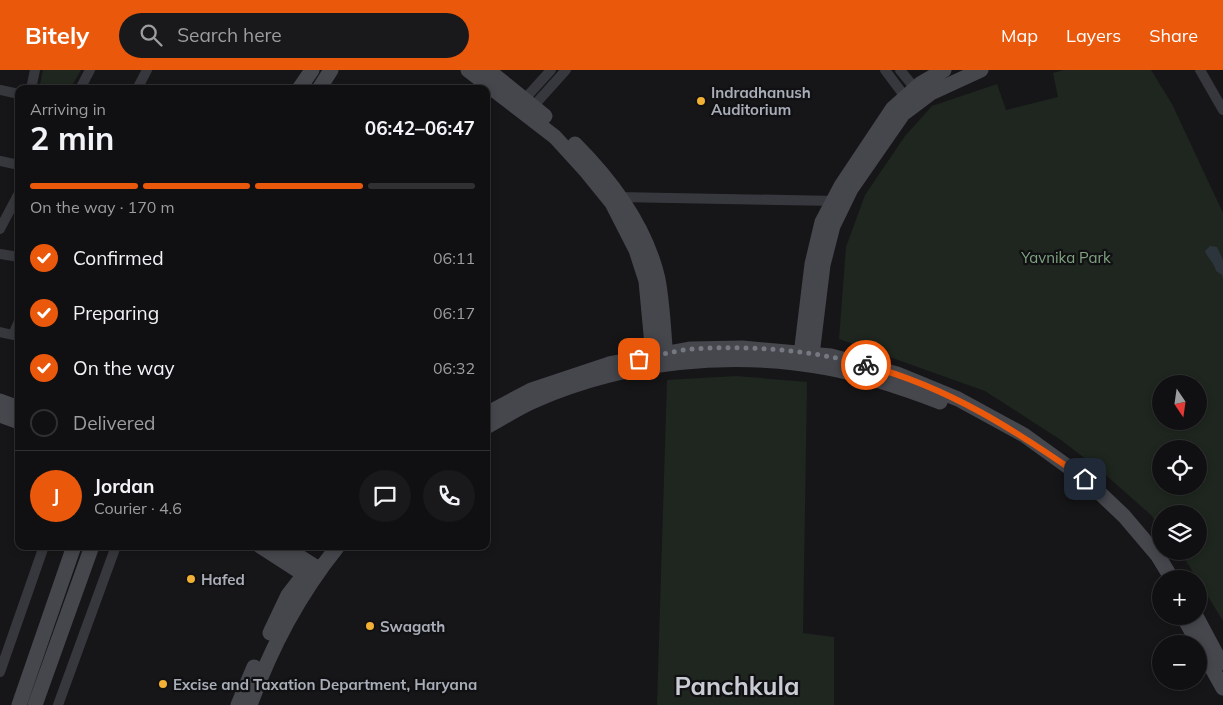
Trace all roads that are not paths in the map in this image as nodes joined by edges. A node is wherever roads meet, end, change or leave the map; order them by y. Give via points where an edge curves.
1 (35, 70) edge
2 (90, 70) edge
3 (147, 70) edge
4 (312, 70) edge
5 (331, 70) edge
6 (468, 70) edge
7 (488, 70) edge
8 (551, 70) edge
9 (566, 70) edge
10 (885, 70) edge
11 (900, 70) edge
12 (944, 70) edge
13 (981, 70) edge
14 (1200, 70) edge
15 (32, 85) edge
16 (82, 85) edge
17 (138, 85) edge
18 (302, 85) edge
19 (322, 85) edge
20 (0, 90) edge
21 (15, 93) edge
22 (914, 98) junction
23 (525, 106) junction
24 (1223, 110) edge
25 (0, 161) edge
26 (15, 164) edge
27 (605, 194) junction
28 (620, 197) junction
29 (15, 201) edge
30 (839, 201) junction
31 (0, 229) edge
32 (0, 254) edge
33 (15, 257) edge
34 (15, 330) edge
35 (0, 332) edge
36 (806, 360) junction
37 (660, 361) junction
38 (0, 401) edge
39 (15, 407) edge
40 (490, 412) edge
41 (0, 415) edge
42 (15, 421) edge
43 (490, 425) edge
44 (43, 550) edge
45 (73, 550) edge
46 (91, 550) edge
47 (115, 550) edge
48 (268, 550) edge
49 (287, 550) edge
50 (324, 550) edge
51 (334, 550) edge
52 (1155, 570) edge
53 (1167, 570) edge
54 (312, 572) junction
55 (1188, 625) edge
56 (1201, 625) edge
57 (1223, 667) edge
58 (0, 672) edge
59 (1223, 688) edge
60 (19, 705) edge
61 (35, 705) edge
62 (58, 705) edge
63 (238, 705) edge
64 (250, 705) edge

1 - 15 street
2 - 16 street
3 - 17 street
4 - 18 street
5 - 19 street
6 - 23 street
7 - 23 street
8 - 23 street
9 - 23 street
10 - 22 street
11 - 22 street
12 - 22 street
13 - 22 street
14 - 24 street
20 - 21 street
22 - 30 street
23 - 27 street
23 - 28 street via 561,130 594,163
25 - 26 street
27 - 28 street
27 - 37 street via 636,250 646,281
28 - 30 street
28 - 37 street via 646,245 658,278
29 - 31 street
30 - 36 street via 823,265
32 - 33 street
34 - 35 street via 13,335
36 - 37 street via 742,348 691,349
36 - 52 street via 897,386 952,407 1016,442 1078,485 1111,516
36 - 53 street via 831,356 897,374 958,399 1024,435 1085,479 1124,516
37 - 40 street via 609,364 530,390
37 - 43 street via 536,400
38 - 39 street
41 - 42 street
44 - 58 street
45 - 60 street
46 - 61 street
47 - 62 street
48 - 54 street
49 - 54 street
50 - 54 street
51 - 54 street
54 - 63 street via 288,595
54 - 64 street
55 - 59 street
56 - 57 street

